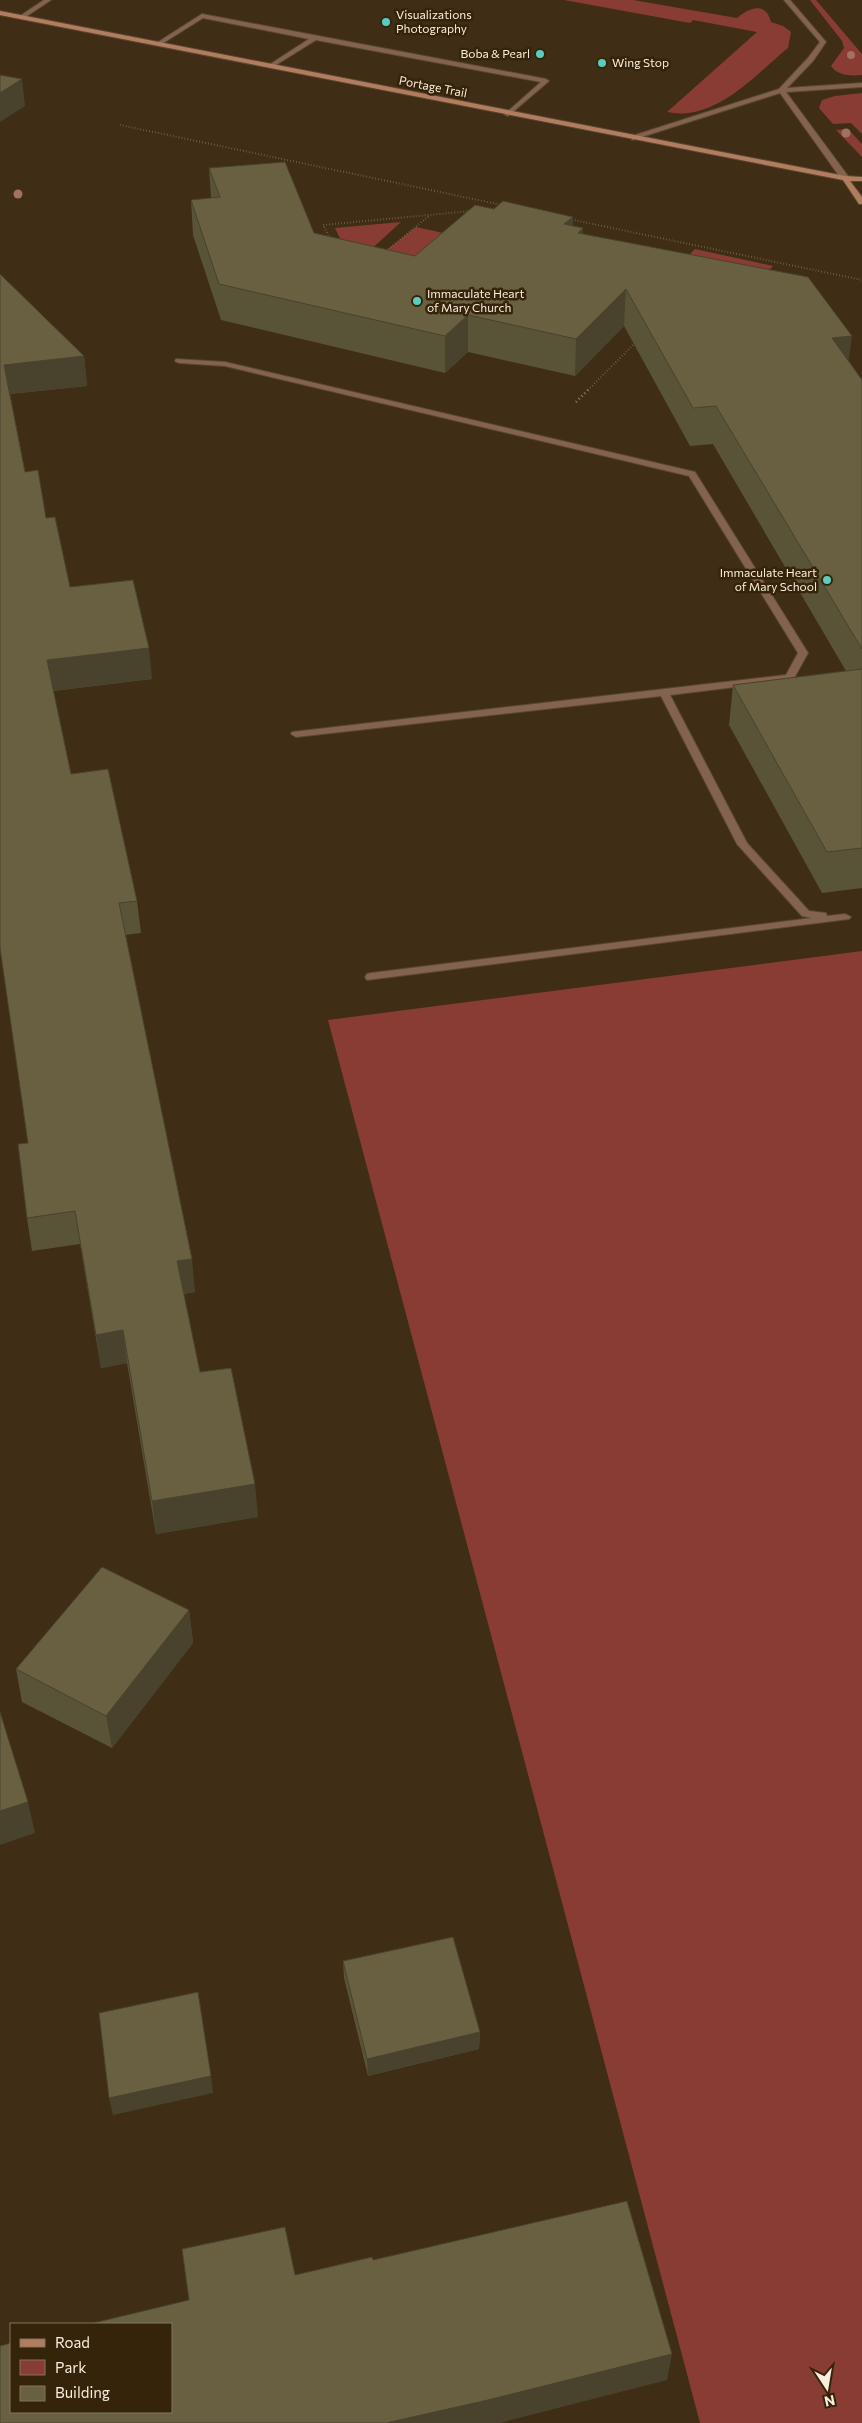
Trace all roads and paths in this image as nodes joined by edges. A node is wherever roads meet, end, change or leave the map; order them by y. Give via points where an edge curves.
1 (48, 0) edge
2 (787, 0) edge
3 (0, 13) edge
4 (22, 17) junction
5 (315, 38) junction
6 (158, 44) junction
7 (271, 66) junction
8 (862, 85) edge
9 (781, 90) junction
10 (508, 114) junction
11 (120, 124) dead end
12 (635, 138) junction
13 (845, 178) junction
14 (862, 179) edge
15 (862, 202) edge
16 (494, 208) edge
17 (476, 210) edge
18 (431, 214) junction
19 (565, 218) edge
20 (574, 220) junction
21 (566, 226) edge
22 (331, 240) edge
23 (381, 254) edge
24 (786, 264) junction
25 (780, 270) edge
26 (862, 280) edge
27 (179, 361) dead end
28 (664, 692) junction
29 (296, 734) dead end
30 (371, 977) dead end

1 - 4 lane
2 - 9 lane via 823,42 820,51
3 - 4 main road, Portage Trail
4 - 6 main road, Portage Trail
5 - 6 lane via 202,16
5 - 7 lane
5 - 10 lane via 546,81
6 - 7 main road, Portage Trail
7 - 10 main road, Portage Trail
8 - 9 lane
9 - 12 lane
9 - 13 lane
10 - 12 main road, Portage Trail
11 - 16 path via 502,206
12 - 13 main road, Portage Trail
13 - 14 main road, Portage Trail
13 - 15 main road
17 - 18 path
18 - 22 path via 323,225
18 - 23 path
19 - 20 path
20 - 21 path
20 - 24 path
24 - 25 path
24 - 26 path
27 - 28 lane via 225,364 692,474 803,653 790,678
28 - 29 lane
28 - 30 lane via 742,844 806,914 845,917

